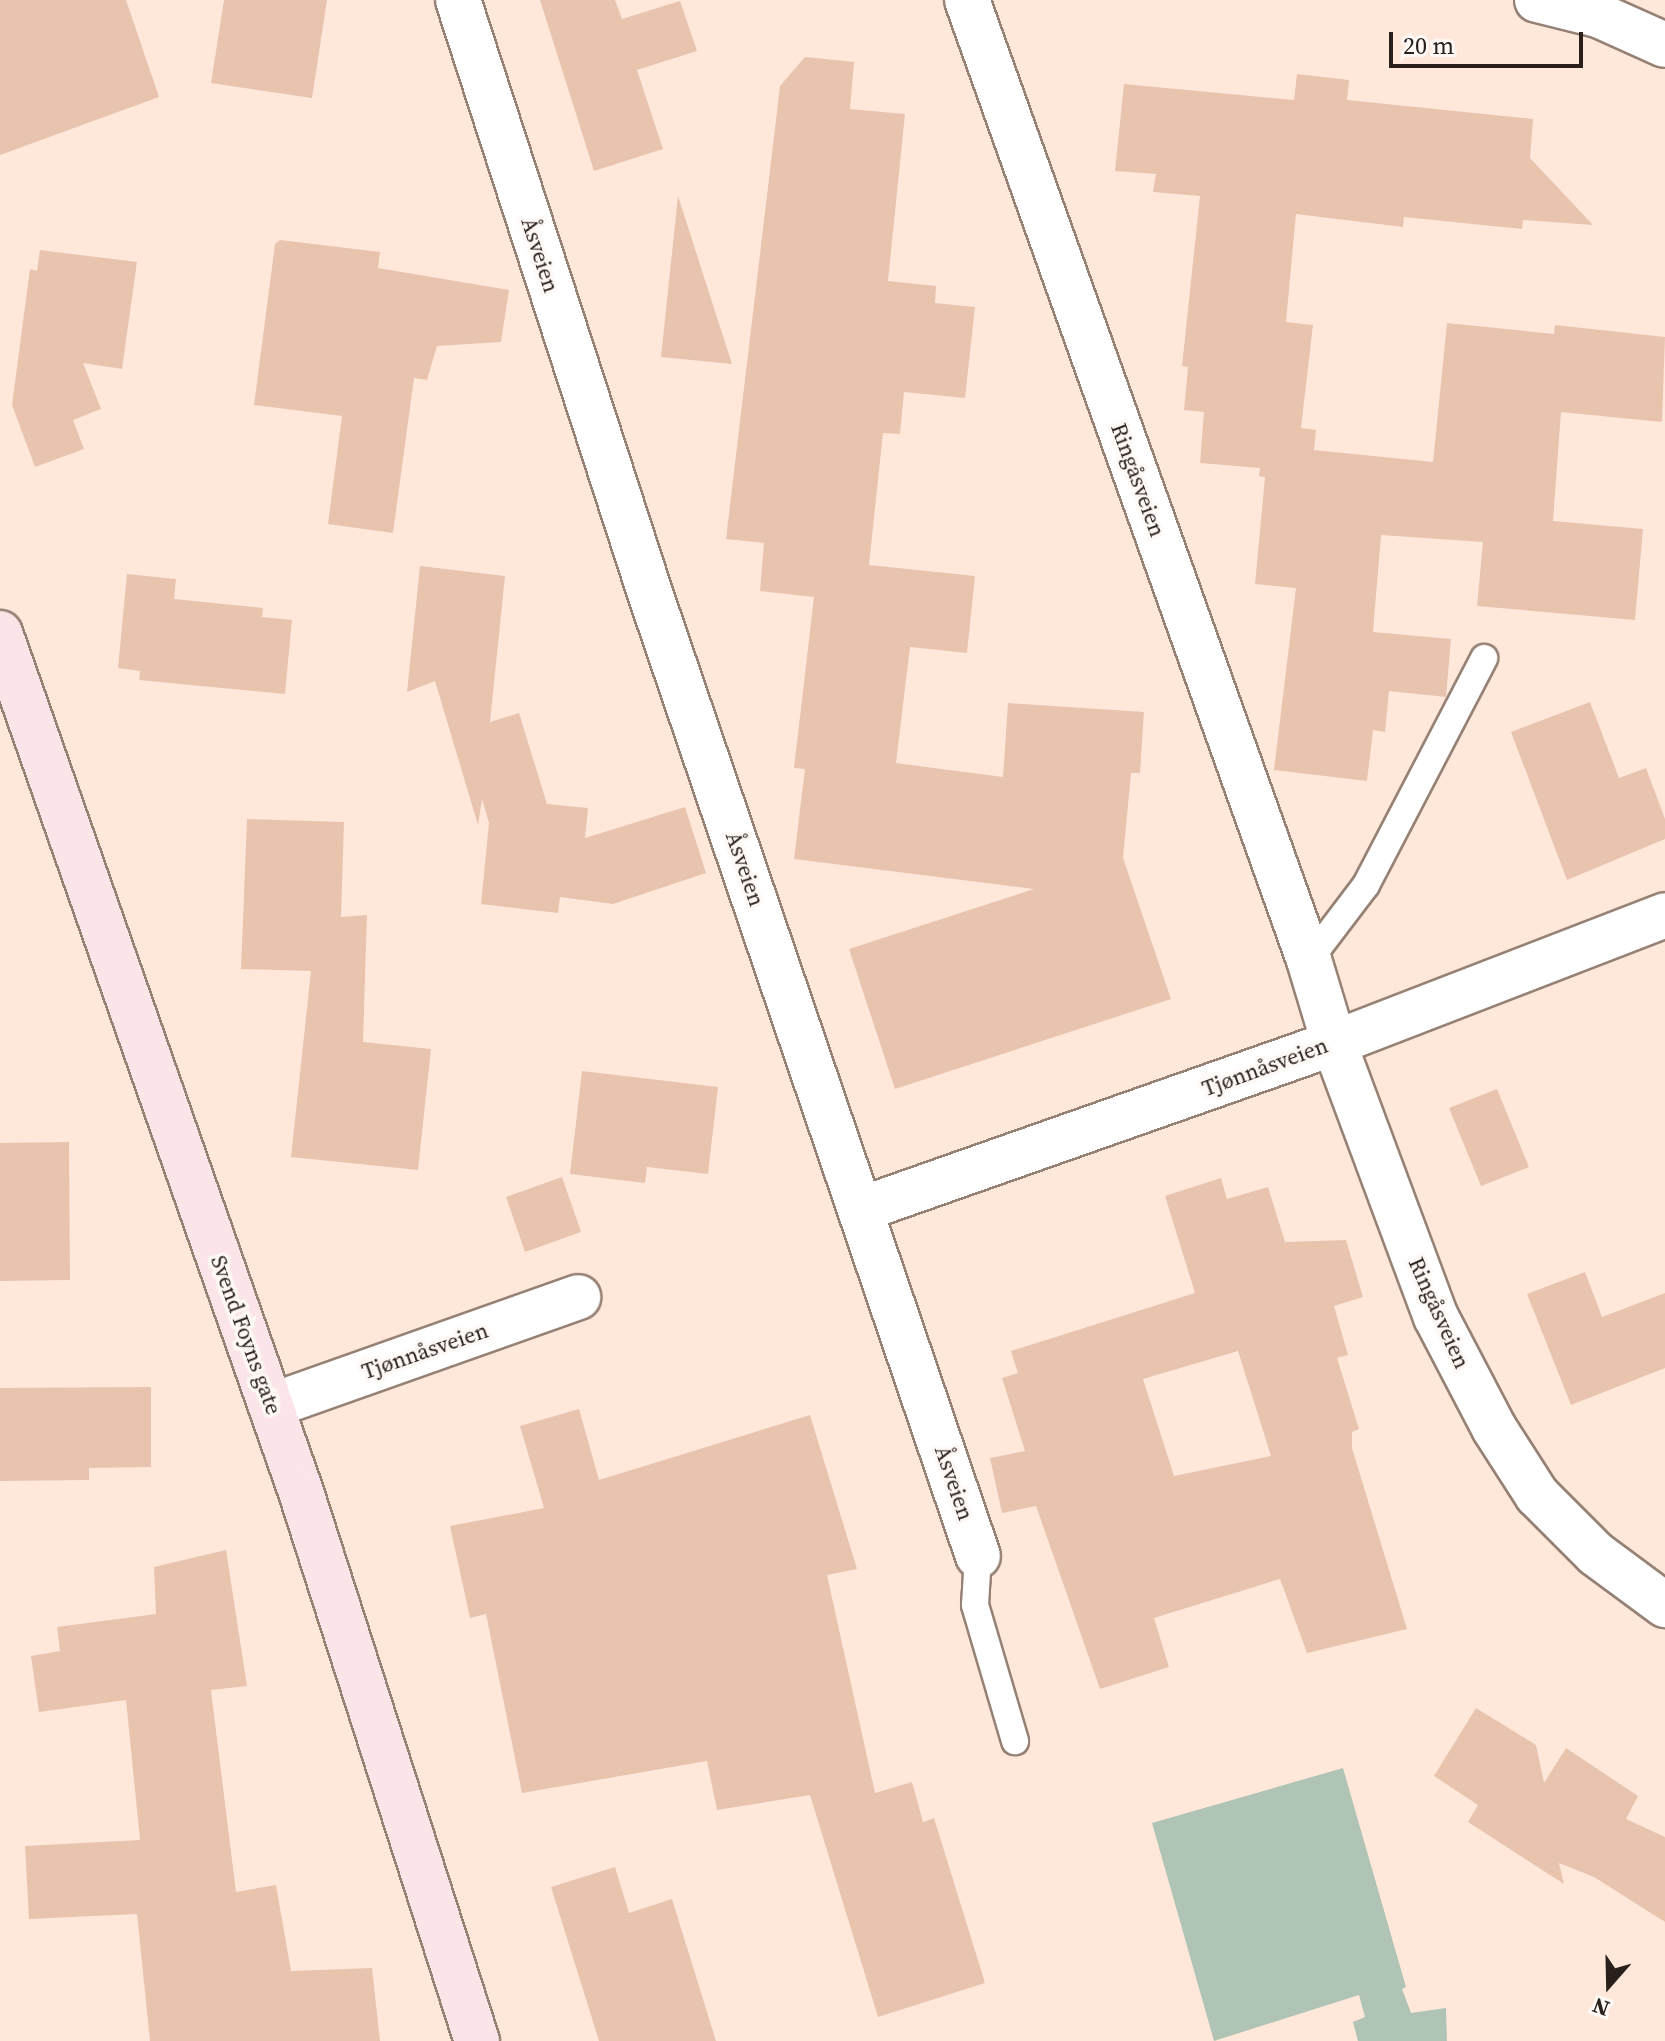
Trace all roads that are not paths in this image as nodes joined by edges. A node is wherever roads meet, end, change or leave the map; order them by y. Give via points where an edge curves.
1 (458, 0) edge
2 (967, 0) edge
3 (1537, 0) edge
4 (1596, 8) edge
5 (1665, 45) edge
6 (0, 633) edge
7 (1484, 658) dead end
8 (1665, 915) edge
9 (1309, 960) junction
10 (1334, 1043) junction
11 (862, 1209) junction
12 (578, 1297) dead end
13 (271, 1406) junction
14 (978, 1556) joint
15 (1665, 1605) edge
16 (1015, 1741) dead end
17 (477, 2041) edge

1 - 11 street, Åsveien via 651,596
2 - 9 street, Ringåsveien
3 - 4 street
4 - 5 street
6 - 13 street, Svend Foyns gate
7 - 9 lane via 1366,885
8 - 10 street, Tjønnåsveien
9 - 10 street, Ringåsveien
10 - 11 street, Tjønnåsveien
10 - 15 street, Ringåsveien via 1436,1317 1494,1428 1537,1495 1596,1554
11 - 14 street, Åsveien
12 - 13 street, Tjønnåsveien
13 - 17 street, Svend Foyns gate
14 - 16 lane, Åsveien via 975,1605

